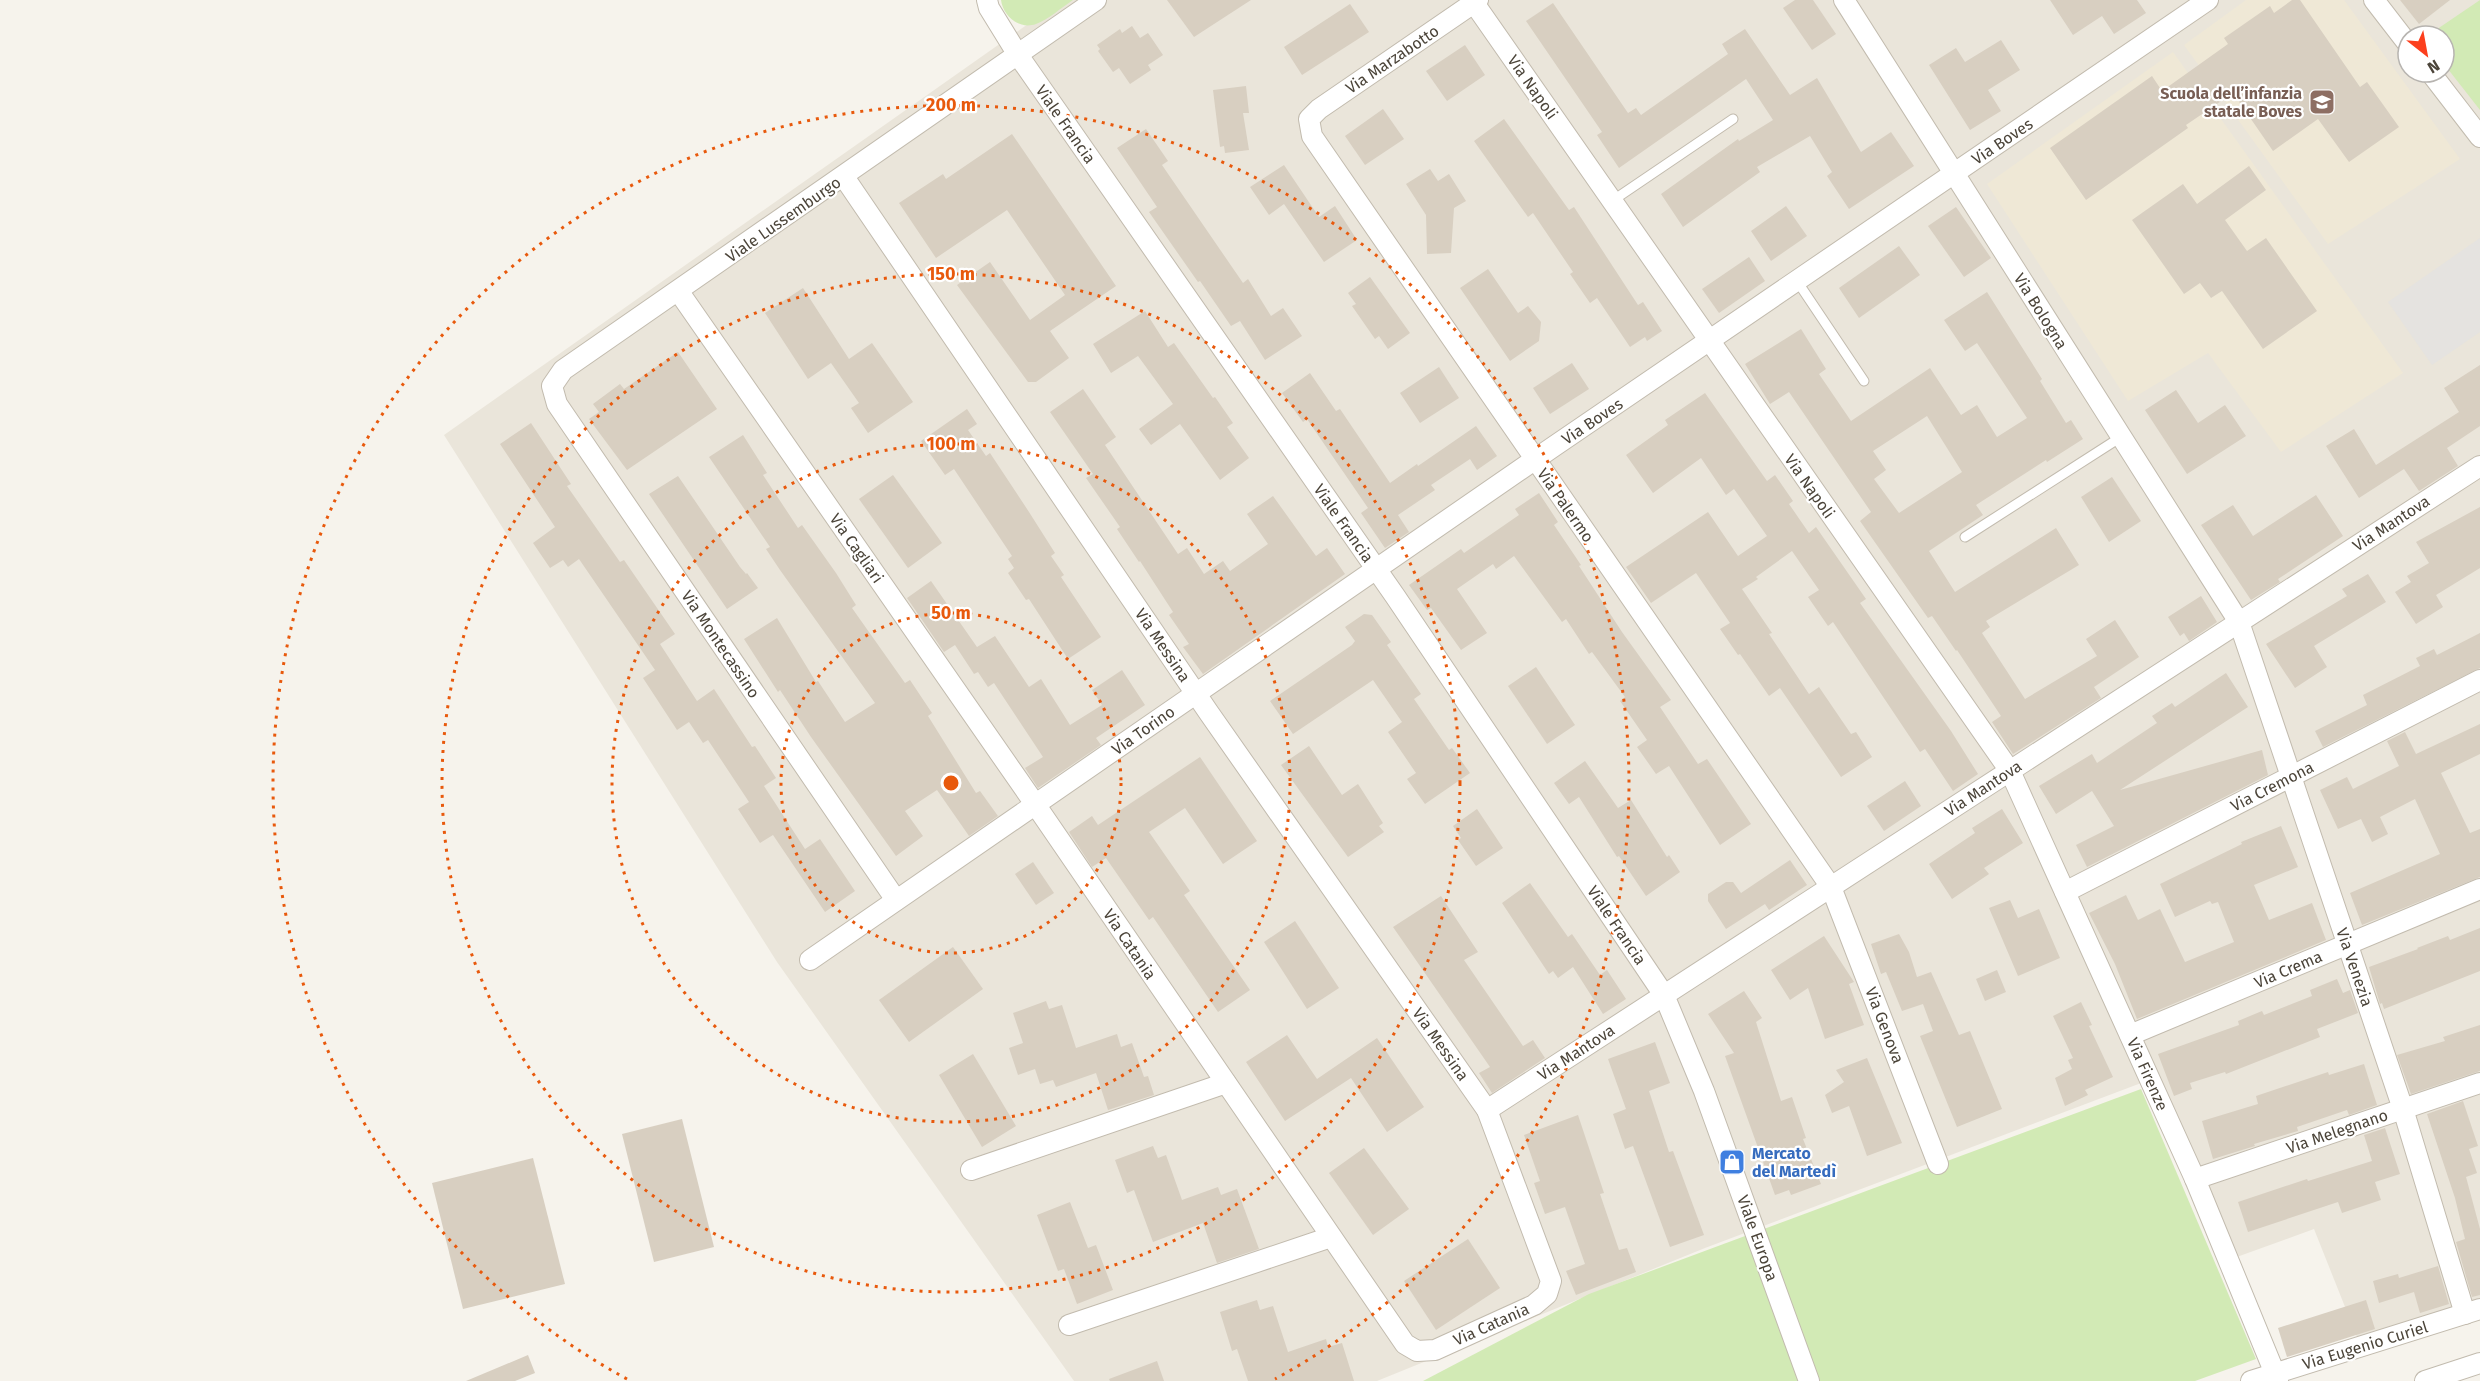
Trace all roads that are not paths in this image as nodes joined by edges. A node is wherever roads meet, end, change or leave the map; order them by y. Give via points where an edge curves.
1 (987, 0) edge
2 (1096, 0) edge
3 (1844, 0) edge
4 (2208, 0) edge
5 (2374, 0) edge
6 (1476, 2) edge
7 (2396, 28) edge
8 (1018, 55) junction
9 (2439, 84) edge
10 (1733, 118) dead end
11 (1309, 119) joint
12 (2480, 137) edge
13 (1954, 174) junction
14 (844, 177) junction
15 (1612, 201) junction
16 (1797, 281) junction
17 (679, 292) junction
18 (1709, 341) junction
19 (1864, 381) dead end
20 (552, 386) joint
21 (2121, 437) junction
22 (1535, 460) junction
23 (2480, 466) edge
24 (1965, 537) dead end
25 (1376, 570) junction
26 (2239, 622) junction
27 (2480, 680) edge
28 (1196, 694) junction
29 (2010, 771) junction
30 (2292, 776) junction
31 (1035, 804) junction
32 (1831, 887) junction
33 (2480, 889) edge
34 (2065, 892) junction
35 (896, 900) junction
36 (2348, 944) junction
37 (810, 960) dead end
38 (1664, 995) junction
39 (2130, 1035) junction
40 (1226, 1083) junction
41 (2480, 1083) edge
42 (2403, 1109) junction
43 (1487, 1110) junction
44 (1938, 1164) dead end
45 (971, 1170) dead end
46 (2195, 1179) junction
47 (1330, 1237) junction
48 (2473, 1311) edge
49 (1069, 1325) dead end
50 (2480, 1363) edge
51 (2276, 1377) edge
52 (1809, 1381) edge
53 (2251, 1381) edge
54 (2425, 1381) edge

1 - 8 street
2 - 8 street, Viale Lussemburgo
3 - 13 street, Via Bologna
4 - 13 street, Via Boves
5 - 7 street
6 - 11 street, Via Marzabotto
6 - 15 street, Via Napoli
8 - 14 street, Viale Lussemburgo
8 - 25 street, Viale Francia
9 - 12 street
10 - 15 lane
11 - 22 street, Via Palermo via 1312,136
13 - 16 street, Via Boves
13 - 21 street, Via Bologna
14 - 17 street, Viale Lussemburgo
14 - 28 street, Via Messina
15 - 18 street, Via Napoli
16 - 18 street, Via Boves
16 - 19 lane
17 - 20 street, Viale Lussemburgo via 563,370
17 - 31 street, Via Cagliari
18 - 22 street, Via Boves
18 - 29 street, Via Napoli
20 - 35 street, Via Montecassino via 557,404
21 - 24 lane
21 - 26 street, Via Bologna
22 - 25 street, Via Torino
22 - 32 street, Via Palermo
23 - 26 street, Via Mantova
25 - 28 street, Via Torino
25 - 38 street, Viale Francia
26 - 29 street, Via Mantova
26 - 30 street, Via Venezia
27 - 30 street, Via Cremona
28 - 31 street, Via Torino
28 - 43 street, Via Messina
29 - 32 street, Via Mantova
29 - 34 street, Via Firenze
30 - 34 street, Via Cremona
30 - 36 street, Via Venezia
31 - 35 street, Via Torino
31 - 40 street, Via Catania
32 - 38 street, Via Mantova
32 - 44 street, Via Genova
33 - 36 street, Via Crema
34 - 39 street, Via Firenze
35 - 37 street, Via Torino
36 - 39 street, Via Crema
36 - 42 street, Via Venezia
38 - 43 street, Via Mantova
38 - 52 street, Viale Europa via 1704,1090
39 - 46 street, Via Firenze
40 - 45 street
40 - 47 street, Via Catania
41 - 42 street, Via Melegnano
42 - 46 street, Via Melegnano
42 - 48 street, Via Venezia
43 - 47 street, Via Catania via 1549,1275 1550,1286 1543,1298 1435,1350 1417,1350 1405,1344
46 - 51 street, Via Firenze
47 - 49 street
48 - 51 street, Via Eugenio Curiel
50 - 54 street
51 - 53 street, Via Eugenio Curiel

